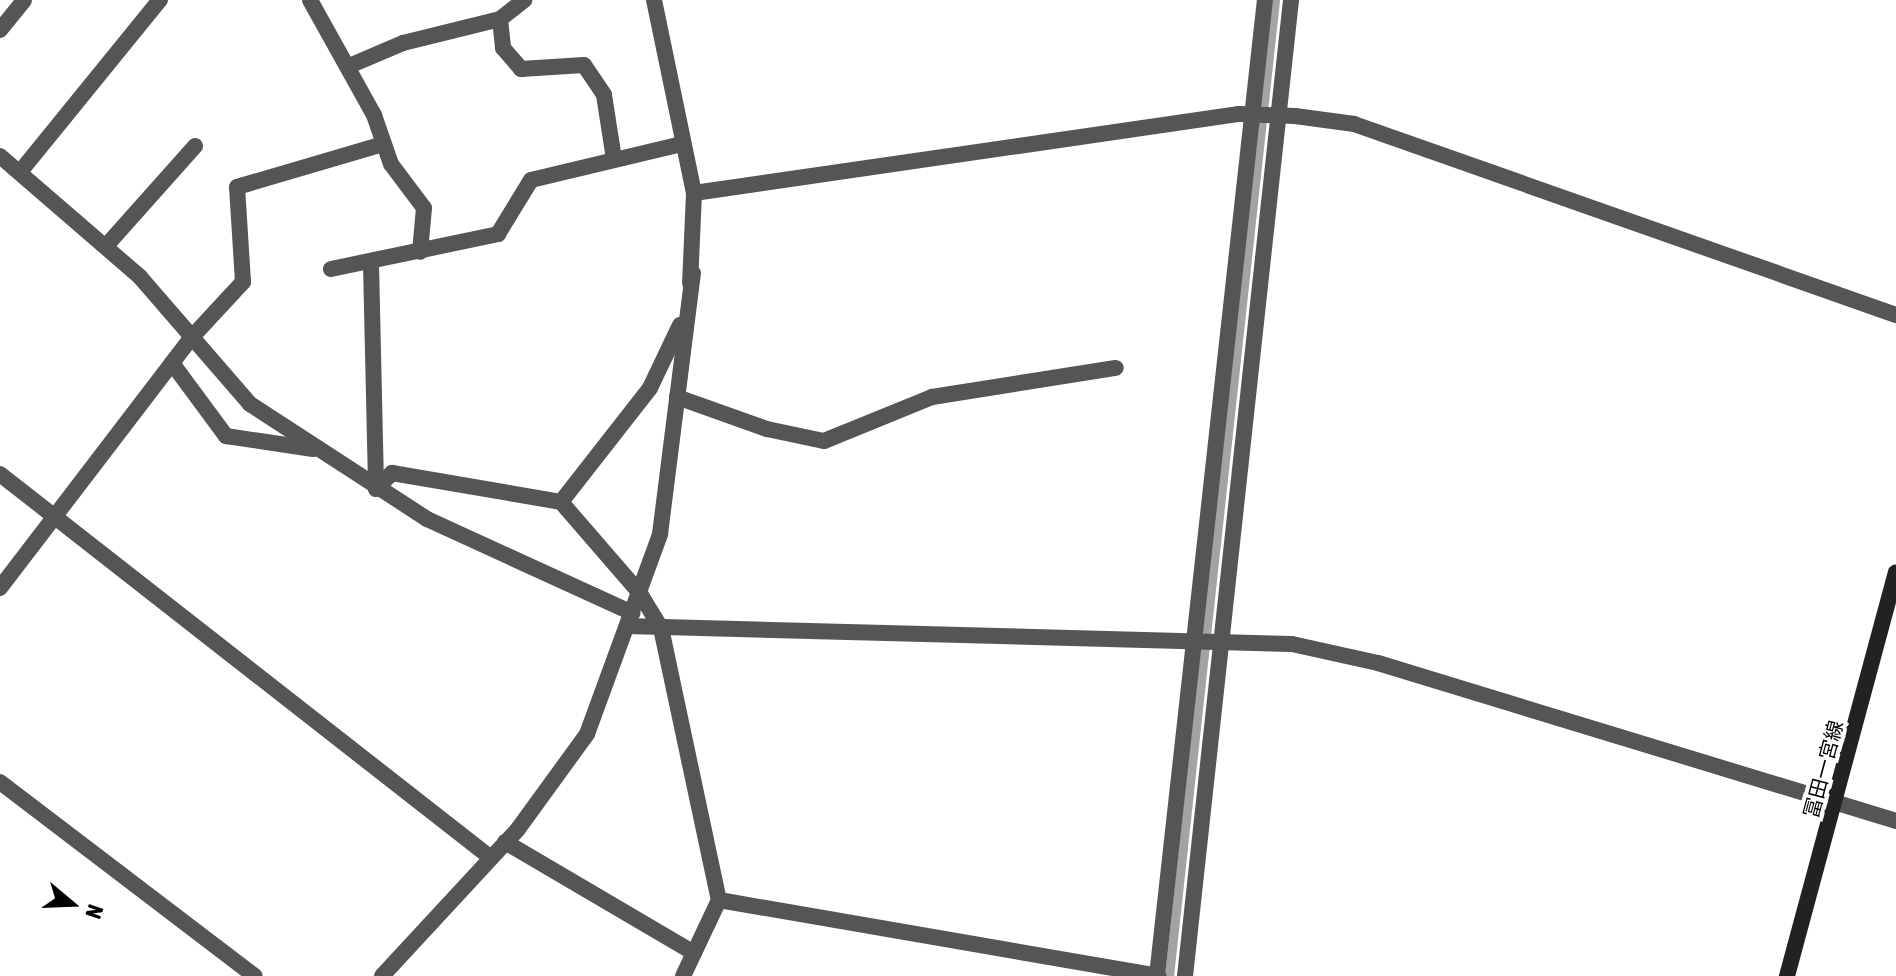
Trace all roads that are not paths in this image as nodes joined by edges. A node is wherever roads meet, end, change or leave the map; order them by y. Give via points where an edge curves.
1 (24, 0) edge
2 (160, 0) edge
3 (310, 0) edge
4 (524, 0) edge
5 (654, 0) edge
6 (1265, 0) edge
7 (1291, 0) edge
8 (500, 19) junction
9 (0, 30) edge
10 (349, 66) junction
11 (1252, 115) junction
12 (1276, 115) junction
13 (383, 144) junction
14 (682, 144) junction
15 (195, 146) dead end
16 (0, 156) edge
17 (614, 159) junction
18 (20, 172) junction
19 (694, 193) junction
20 (106, 246) junction
21 (420, 252) junction
22 (371, 264) junction
23 (331, 269) dead end
24 (693, 273) junction
25 (1896, 315) edge
26 (192, 337) junction
27 (172, 363) junction
28 (1116, 368) dead end
29 (677, 397) junction
30 (317, 450) junction
31 (0, 474) edge
32 (376, 489) junction
33 (561, 502) junction
34 (55, 517) junction
35 (1896, 572) edge
36 (0, 588) edge
37 (639, 592) junction
38 (629, 620) junction
39 (661, 628) junction
40 (1195, 640) junction
41 (1218, 641) junction
42 (0, 782) edge
43 (1836, 801) junction
44 (1896, 821) edge
45 (505, 842) junction
46 (491, 858) junction
47 (719, 900) junction
48 (694, 953) junction
49 (255, 976) edge
50 (382, 976) edge
51 (683, 976) edge
52 (1158, 976) edge
53 (1185, 976) edge
54 (1787, 976) edge

1 - 9 street
2 - 18 street
3 - 10 street
4 - 8 street
5 - 14 street
6 - 11 street
7 - 12 street
8 - 10 street via 403,43
8 - 17 street via 503,48 521,69 584,65 604,95
10 - 13 street
11 - 12 street
11 - 19 street
11 - 40 street
12 - 25 street via 1354,124
12 - 41 street
13 - 21 street via 391,164 424,208
13 - 26 street via 237,187 243,282
14 - 17 street
14 - 19 street
15 - 20 street
16 - 18 street
17 - 21 street via 531,180 498,234
18 - 20 street
19 - 24 street
20 - 26 street
21 - 22 street
22 - 23 street
22 - 32 street
24 - 29 street
24 - 33 street via 677,337 650,388
26 - 27 street
26 - 30 street via 250,404
27 - 30 street via 226,436
27 - 34 street
28 - 29 street via 932,397 824,441 767,429
29 - 37 street via 660,534
30 - 32 street
31 - 34 street
32 - 33 street via 392,473
32 - 38 street
33 - 37 street
34 - 36 street
34 - 46 street
35 - 43 main road, 冨田一宮線
37 - 38 street
37 - 39 street
38 - 39 street
38 - 45 street via 580,746
39 - 40 street
39 - 47 street
40 - 41 street
40 - 52 street
41 - 43 street via 1292,644 1364,659
41 - 53 street
42 - 49 street
43 - 44 street
43 - 54 main road, 冨田一宮線
45 - 46 street
45 - 48 street
46 - 50 street
47 - 48 street
47 - 52 street
48 - 51 street

